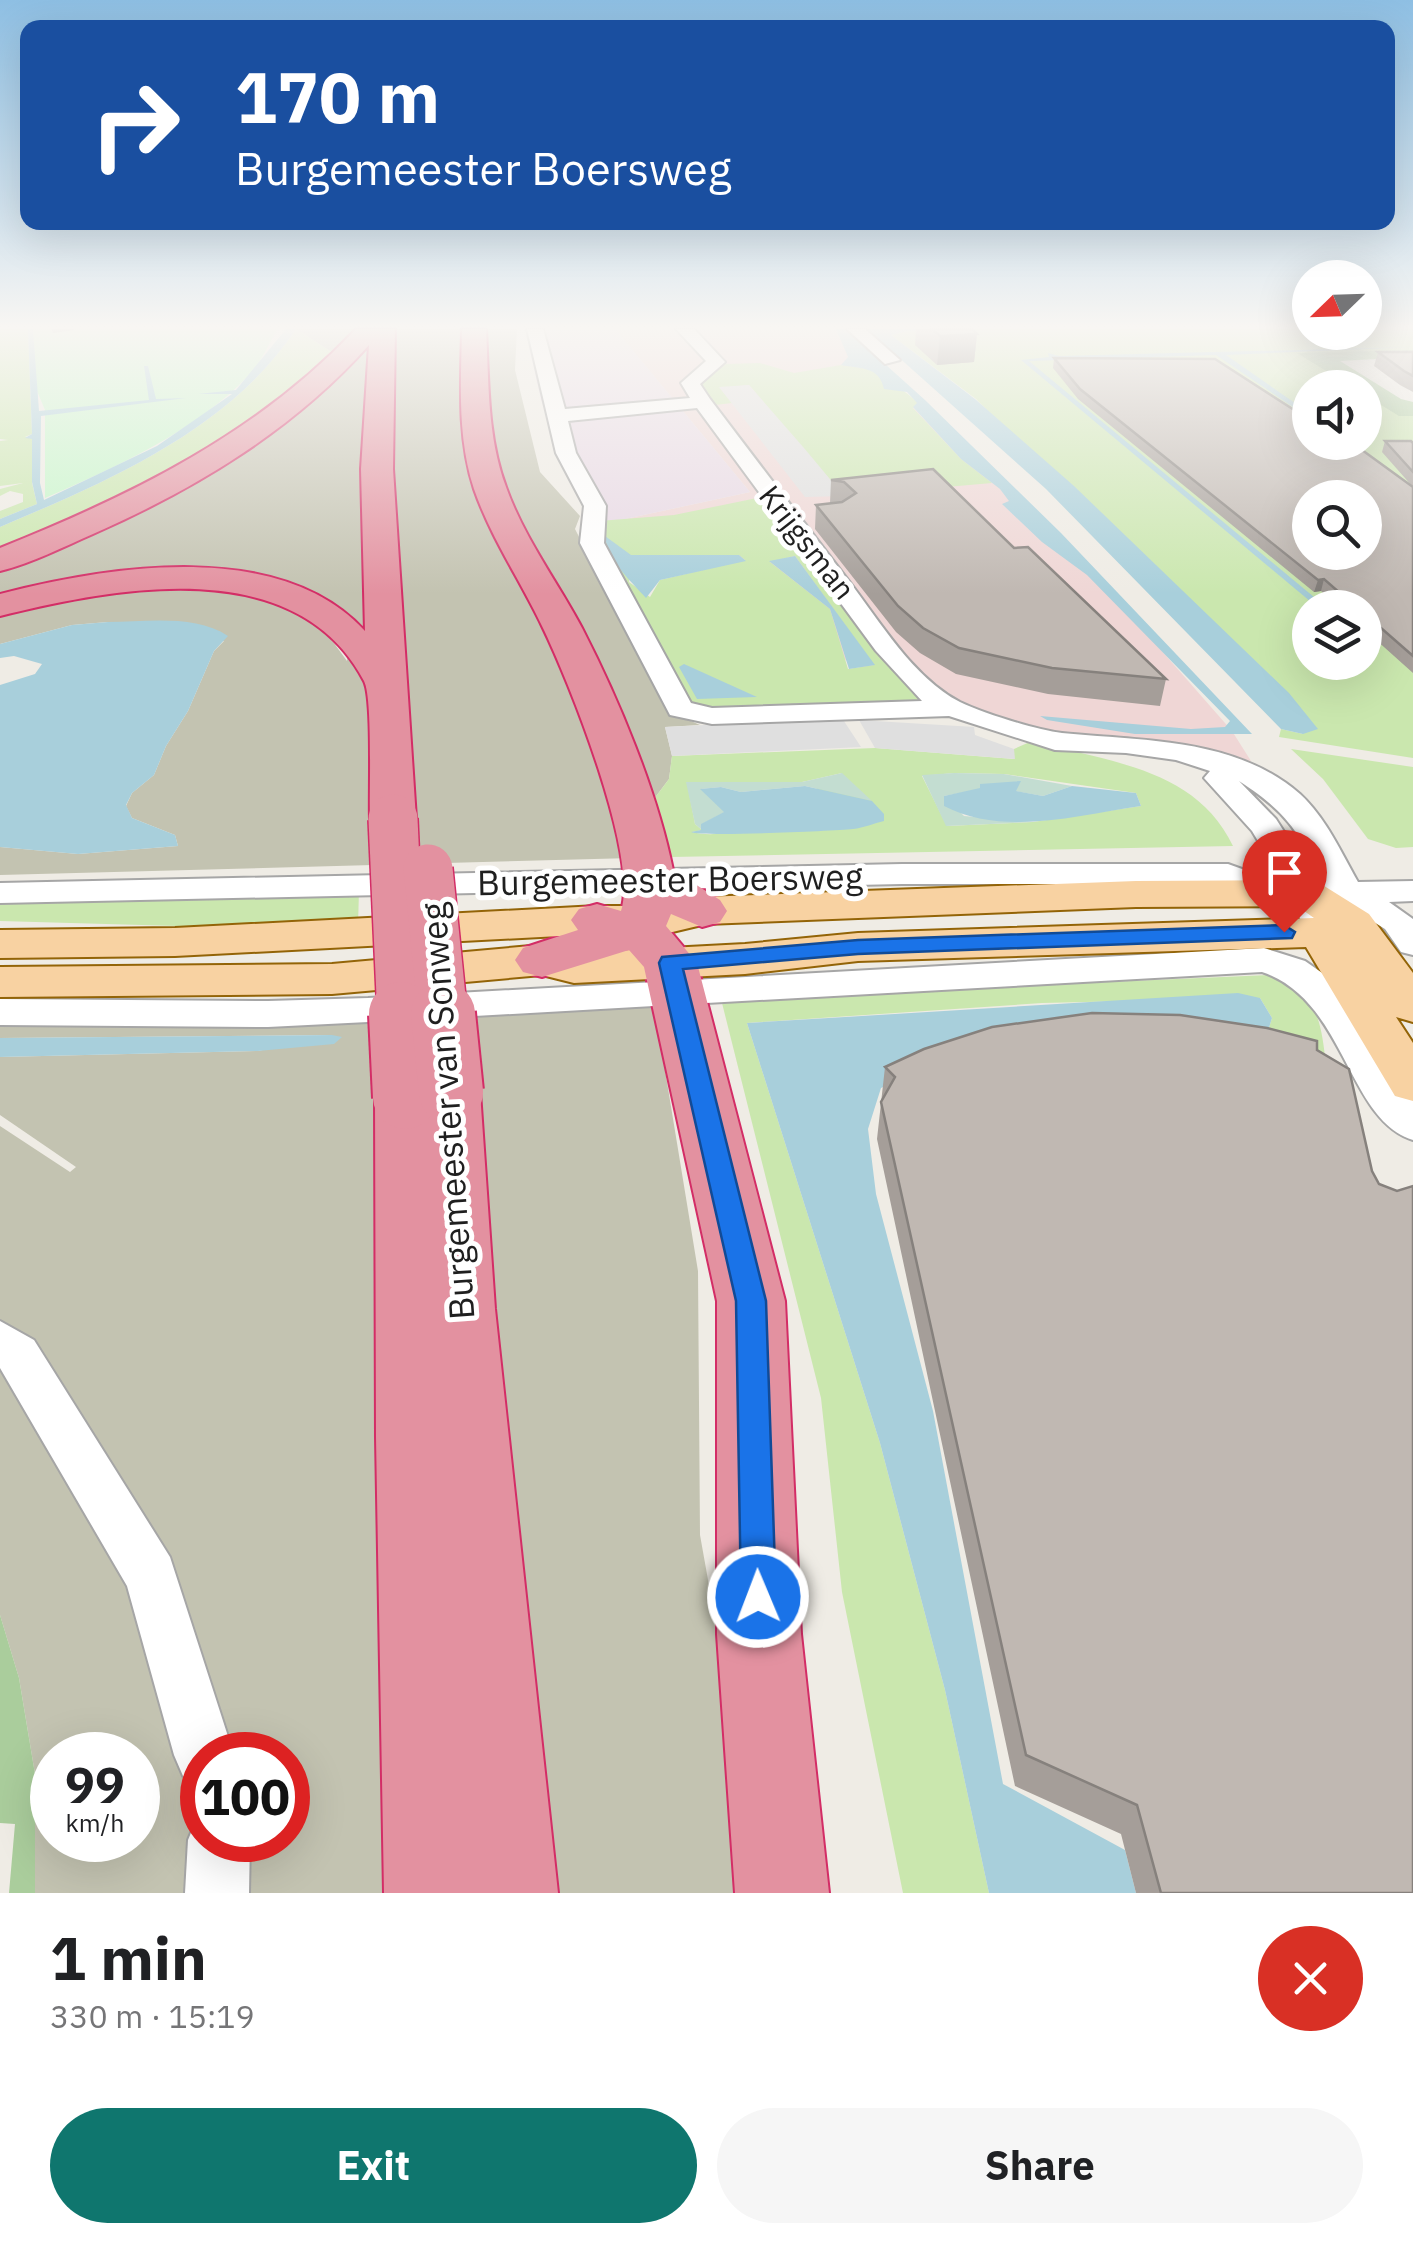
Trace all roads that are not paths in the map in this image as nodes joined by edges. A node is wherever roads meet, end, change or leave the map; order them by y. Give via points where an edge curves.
1 (275, 417) edge
2 (379, 417) edge
3 (400, 417) edge
4 (476, 417) edge
5 (556, 417) edge
6 (713, 417) edge
7 (776, 460) dead end
8 (748, 463) junction
9 (820, 513) edge
10 (788, 517) junction
11 (0, 560) edge
12 (0, 605) edge
13 (418, 619) dead end
14 (404, 677) junction
15 (950, 708) junction
16 (1074, 744) junction
17 (1229, 781) junction
18 (0, 894) edge
19 (716, 910) joint
20 (1353, 923) edge
21 (646, 934) junction
22 (0, 944) edge
23 (542, 960) joint
24 (0, 982) edge
25 (1413, 1006) edge
26 (0, 1012) edge
27 (1351, 1037) junction
28 (1413, 1083) edge
29 (428, 1094) junction
30 (1359, 1120) edge
31 (1413, 1125) edge
32 (0, 1341) edge
33 (197, 1732) edge
34 (218, 1862) edge
35 (217, 1893) edge
36 (432, 1893) edge
37 (511, 1893) edge
38 (782, 1893) edge

1 - 11 highway via 141,499
2 - 14 highway, Burgemeester van Sonweg via 377,469
3 - 13 highway
4 - 21 highway via 490,488 598,709
5 - 15 street, Krijgsman via 566,453 595,506 592,543 680,709 712,716
6 - 8 street, Krijgsman
7 - 8 street
8 - 10 street, Krijgsman
9 - 10 street
10 - 15 street, Krijgsman via 905,669
12 - 14 highway via 122,581 255,587 309,606
14 - 29 highway, Burgemeester van Sonweg, bridge
15 - 16 street, Krijgsman
16 - 17 street, Krijgsman
16 - 17 street, Krijgsman via 1180,752
17 - 20 street, Krijgsman
17 - 20 street, Krijgsman via 1304,817 1332,858
18 - 21 street, Burgemeester Boersweg
19 - 20 main road, Burgemeester Boersweg via 1117,894
19 - 21 highway
20 - 21 main road, Burgemeester Boersweg via 858,947 746,959
20 - 21 street, Burgemeester Boersweg via 1264,960 1238,961
20 - 21 street, Burgemeester Boersweg via 1228,874 902,874
20 - 25 main road
20 - 27 street via 1333,981 1353,1018
20 - 28 main road
21 - 22 main road, Burgemeester Boersweg
21 - 23 highway
21 - 26 street, Burgemeester Boersweg via 268,1014
21 - 38 highway via 751,1301 759,1634
23 - 24 main road via 332,979
27 - 30 street via 1346,1048
27 - 31 street via 1392,1107
29 - 36 highway, Burgemeester van Sonweg via 412,1437
29 - 37 highway, Burgemeester van Sonweg via 462,1309
32 - 33 street via 18,1354 151,1576
34 - 35 street

